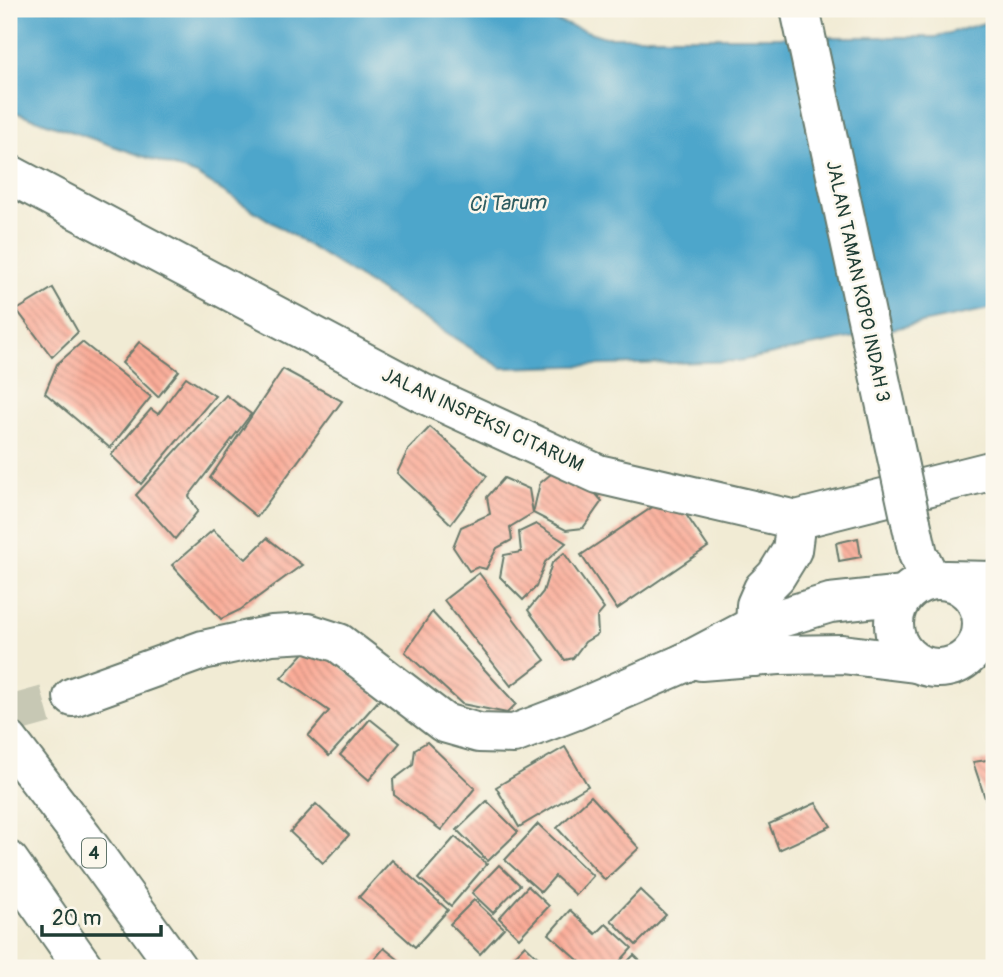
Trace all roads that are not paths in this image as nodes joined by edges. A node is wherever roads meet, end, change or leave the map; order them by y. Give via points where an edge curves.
1 (800, 9) edge
2 (9, 174) edge
3 (994, 470) edge
4 (796, 520) junction
5 (921, 569) junction
6 (994, 581) edge
7 (987, 633) edge
8 (754, 641) junction
9 (915, 663) junction
10 (73, 697) tunnel mouth
11 (9, 741) edge
12 (9, 861) edge
13 (84, 968) edge
14 (177, 968) edge

1 - 5 main road, JALAN TAMAN KOPO INDAH 3, bridge
2 - 4 main road, JALAN INSPEKSI CITARUM via 422,393 598,474
3 - 4 main road, JALAN INSPEKSI CITARUM
4 - 8 main road via 792,550 756,605
5 - 6 main road
5 - 7 main road via 961,586 972,596
5 - 8 main road via 830,603
5 - 9 main road via 896,608 893,624 903,653
7 - 9 main road via 960,663 945,668
8 - 9 main road
8 - 10 main road via 684,663 514,734 479,733 444,723 340,643 308,633 272,635 203,650
11 - 14 main road, 4
12 - 13 main road

